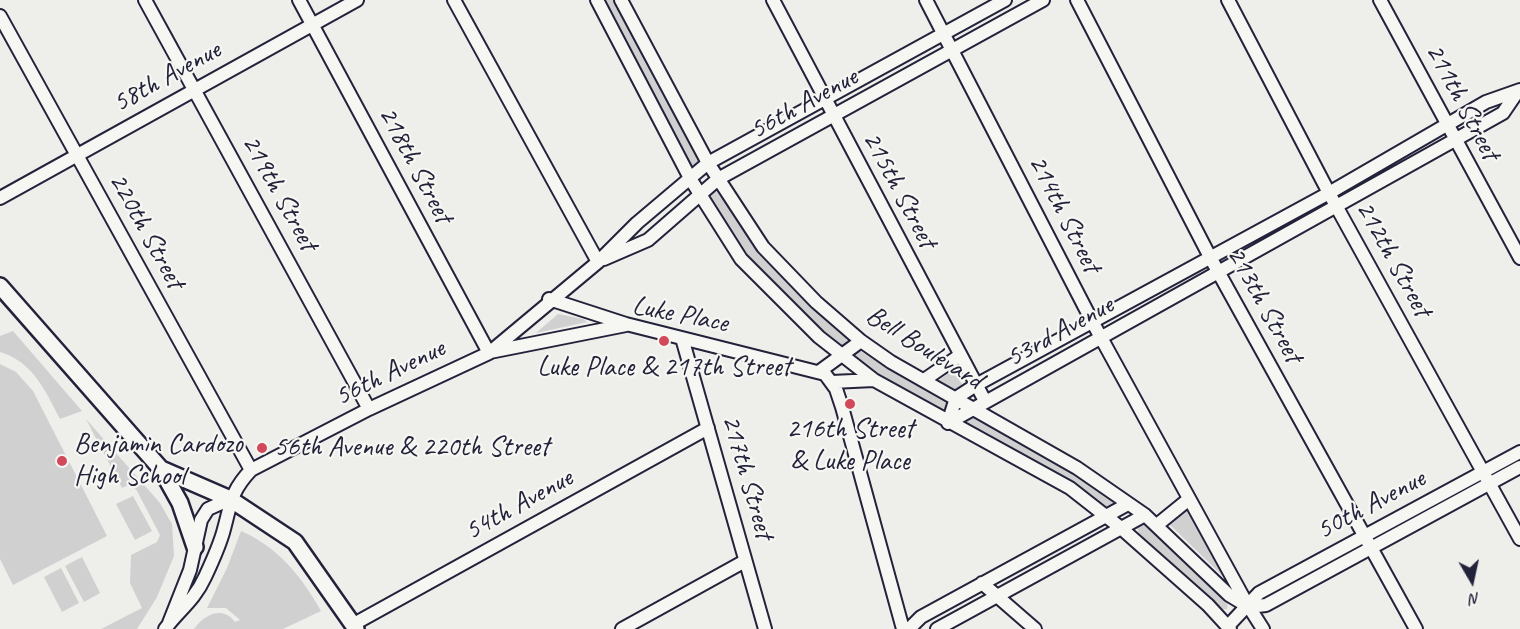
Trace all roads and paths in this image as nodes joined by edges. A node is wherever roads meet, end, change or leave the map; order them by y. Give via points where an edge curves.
1 (146, 0) edge
2 (299, 0) edge
3 (357, 0) edge
4 (454, 0) edge
5 (597, 0) edge
6 (621, 0) edge
7 (773, 0) edge
8 (926, 0) edge
9 (1005, 0) edge
10 (1044, 0) edge
11 (1077, 0) edge
12 (1228, 0) edge
13 (1380, 0) edge
14 (0, 16) edge
15 (313, 24) junction
16 (944, 34) junction
17 (952, 50) junction
18 (195, 89) junction
19 (1519, 90) edge
20 (825, 99) junction
21 (834, 115) junction
22 (1448, 126) junction
23 (1455, 140) junction
24 (76, 154) junction
25 (708, 163) junction
26 (718, 179) junction
27 (691, 180) junction
28 (1329, 193) junction
29 (700, 195) junction
30 (0, 198) edge
31 (1336, 207) junction
32 (1210, 257) junction
33 (1520, 258) edge
34 (598, 262) junction
35 (1218, 272) junction
36 (0, 286) edge
37 (549, 300) junction
38 (1093, 322) junction
39 (626, 324) junction
40 (1101, 337) junction
41 (682, 338) junction
42 (861, 341) junction
43 (489, 352) junction
44 (842, 355) junction
45 (959, 356) junction
46 (820, 371) junction
47 (874, 380) junction
48 (924, 381) junction
49 (832, 382) junction
50 (976, 385) junction
51 (957, 398) junction
52 (985, 401) junction
53 (973, 407) junction
54 (369, 409) junction
55 (948, 423) junction
56 (708, 428) junction
57 (1520, 452) edge
58 (1520, 466) edge
59 (161, 469) junction
60 (251, 470) junction
61 (1483, 472) junction
62 (1490, 483) junction
63 (230, 499) junction
64 (1189, 499) junction
65 (1128, 504) junction
66 (1145, 515) junction
67 (1106, 516) junction
68 (1157, 525) junction
69 (1121, 528) junction
70 (1365, 536) junction
71 (1520, 538) edge
72 (195, 547) junction
73 (1371, 548) junction
74 (745, 561) junction
75 (982, 583) junction
76 (994, 596) junction
77 (1249, 607) junction
78 (166, 627) edge
79 (355, 627) edge
80 (1229, 628) edge
81 (622, 629) edge
82 (765, 629) edge
83 (903, 629) edge
84 (909, 629) edge
85 (937, 629) edge
86 (1035, 629) edge
87 (1263, 629) edge
88 (1416, 629) edge

1 - 18 street, 219th Street
2 - 15 street, 218th Street
3 - 15 street, 58th Avenue
4 - 34 street
5 - 27 street, Bell Boulevard
6 - 25 street, Bell Boulevard
7 - 20 street, 215th Street
8 - 16 street, 214th Street
9 - 16 street, 56th Avenue
10 - 17 street, 56th Avenue
11 - 32 street, 213th Street
12 - 28 street, 212th Street
13 - 22 street, 211th Street
14 - 24 street, 220th Street
15 - 18 street, 58th Avenue
15 - 43 street, 218th Street
16 - 17 street, 214th Street
16 - 20 street, 56th Avenue
17 - 21 street, 56th Avenue
17 - 38 street, 214th Street
18 - 24 street, 58th Avenue
18 - 54 street, 219th Street
19 - 22 street, 53rd Avenue via 1486,102
19 - 23 street, 53rd Avenue via 1503,113
20 - 21 street, 215th Street
20 - 25 street, 56th Avenue
21 - 26 street, 56th Avenue
21 - 45 street, 215th Street
22 - 23 street, 211th Street
22 - 28 street, 53rd Avenue
23 - 31 street, 53rd Avenue
23 - 33 street, 211th Street
24 - 30 street, 58th Avenue
24 - 60 street, 220th Street
25 - 26 street, Bell Boulevard
25 - 27 street, 56th Avenue
26 - 29 street, 56th Avenue
26 - 42 street, Bell Boulevard via 763,246 816,302
27 - 29 street, Bell Boulevard
27 - 34 street, 56th Avenue via 637,223
28 - 31 street, 212th Street
28 - 32 street, 53rd Avenue
29 - 34 street, 56th Avenue via 648,240
29 - 44 street, Bell Boulevard via 741,259
31 - 35 street, 53rd Avenue
31 - 61 street, 212th Street
32 - 35 street, 213th Street
32 - 38 street, 53rd Avenue
34 - 37 street, 56th Avenue
35 - 40 street, 53rd Avenue
35 - 70 street, 213th Street
36 - 59 main road
37 - 39 street
37 - 43 street, 56th Avenue
38 - 40 street, 214th Street
38 - 50 street, 53rd Avenue
39 - 41 street, Luke Place
39 - 43 street, Luke Place
40 - 52 street, 53rd Avenue
40 - 64 street, 214th Street
41 - 46 street, Luke Place
41 - 56 street, 217th Street
42 - 44 street
42 - 48 street, Bell Boulevard
43 - 54 street, 56th Avenue
44 - 46 street
44 - 47 street, Bell Boulevard
45 - 48 street
45 - 50 street, 215th Street
46 - 49 street, Luke Place
47 - 49 street
47 - 55 street, Bell Boulevard
48 - 51 street, Bell Boulevard
49 - 83 street, Luke Place
50 - 51 street, 53rd Avenue
50 - 52 street, 215th Street
51 - 53 street, Bell Boulevard
51 - 55 street
52 - 53 street, 53rd Avenue
53 - 55 street, 53rd Avenue
53 - 65 street, Bell Boulevard via 1077,468
54 - 60 street, 56th Avenue
55 - 67 street, Bell Boulevard via 1070,488
56 - 74 street, 217th Street
56 - 79 street, 54th Avenue
57 - 61 street, 50th Avenue
58 - 62 street, 50th Avenue
59 - 63 main road
59 - 72 main road via 180,504
60 - 63 street, 56th Avenue
61 - 62 street, 212th Street
61 - 70 street, 50th Avenue
62 - 71 street, 212th Street
62 - 73 street, 50th Avenue
63 - 72 street, 56th Avenue via 208,509 201,520
63 - 78 street, 56th Avenue via 224,530 204,579 190,604
63 - 79 main road via 295,542
64 - 68 street
64 - 77 street, 214th Street
65 - 66 street, Bell Boulevard
65 - 67 street
66 - 68 street, Bell Boulevard
66 - 69 street
67 - 69 street, Bell Boulevard
67 - 75 street
68 - 77 street, Bell Boulevard via 1229,595
69 - 76 street
69 - 80 street, Bell Boulevard
70 - 73 street, 213th Street
70 - 77 street, 50th Avenue via 1259,593
72 - 78 street, 56th Avenue via 190,570
73 - 77 street, 50th Avenue via 1266,605
73 - 88 street, 213th Street
74 - 81 street
74 - 82 street, 217th Street
75 - 76 street
75 - 84 street via 921,617
76 - 85 street
76 - 86 street
77 - 80 street, 50th Avenue
77 - 87 street, Bell Boulevard

